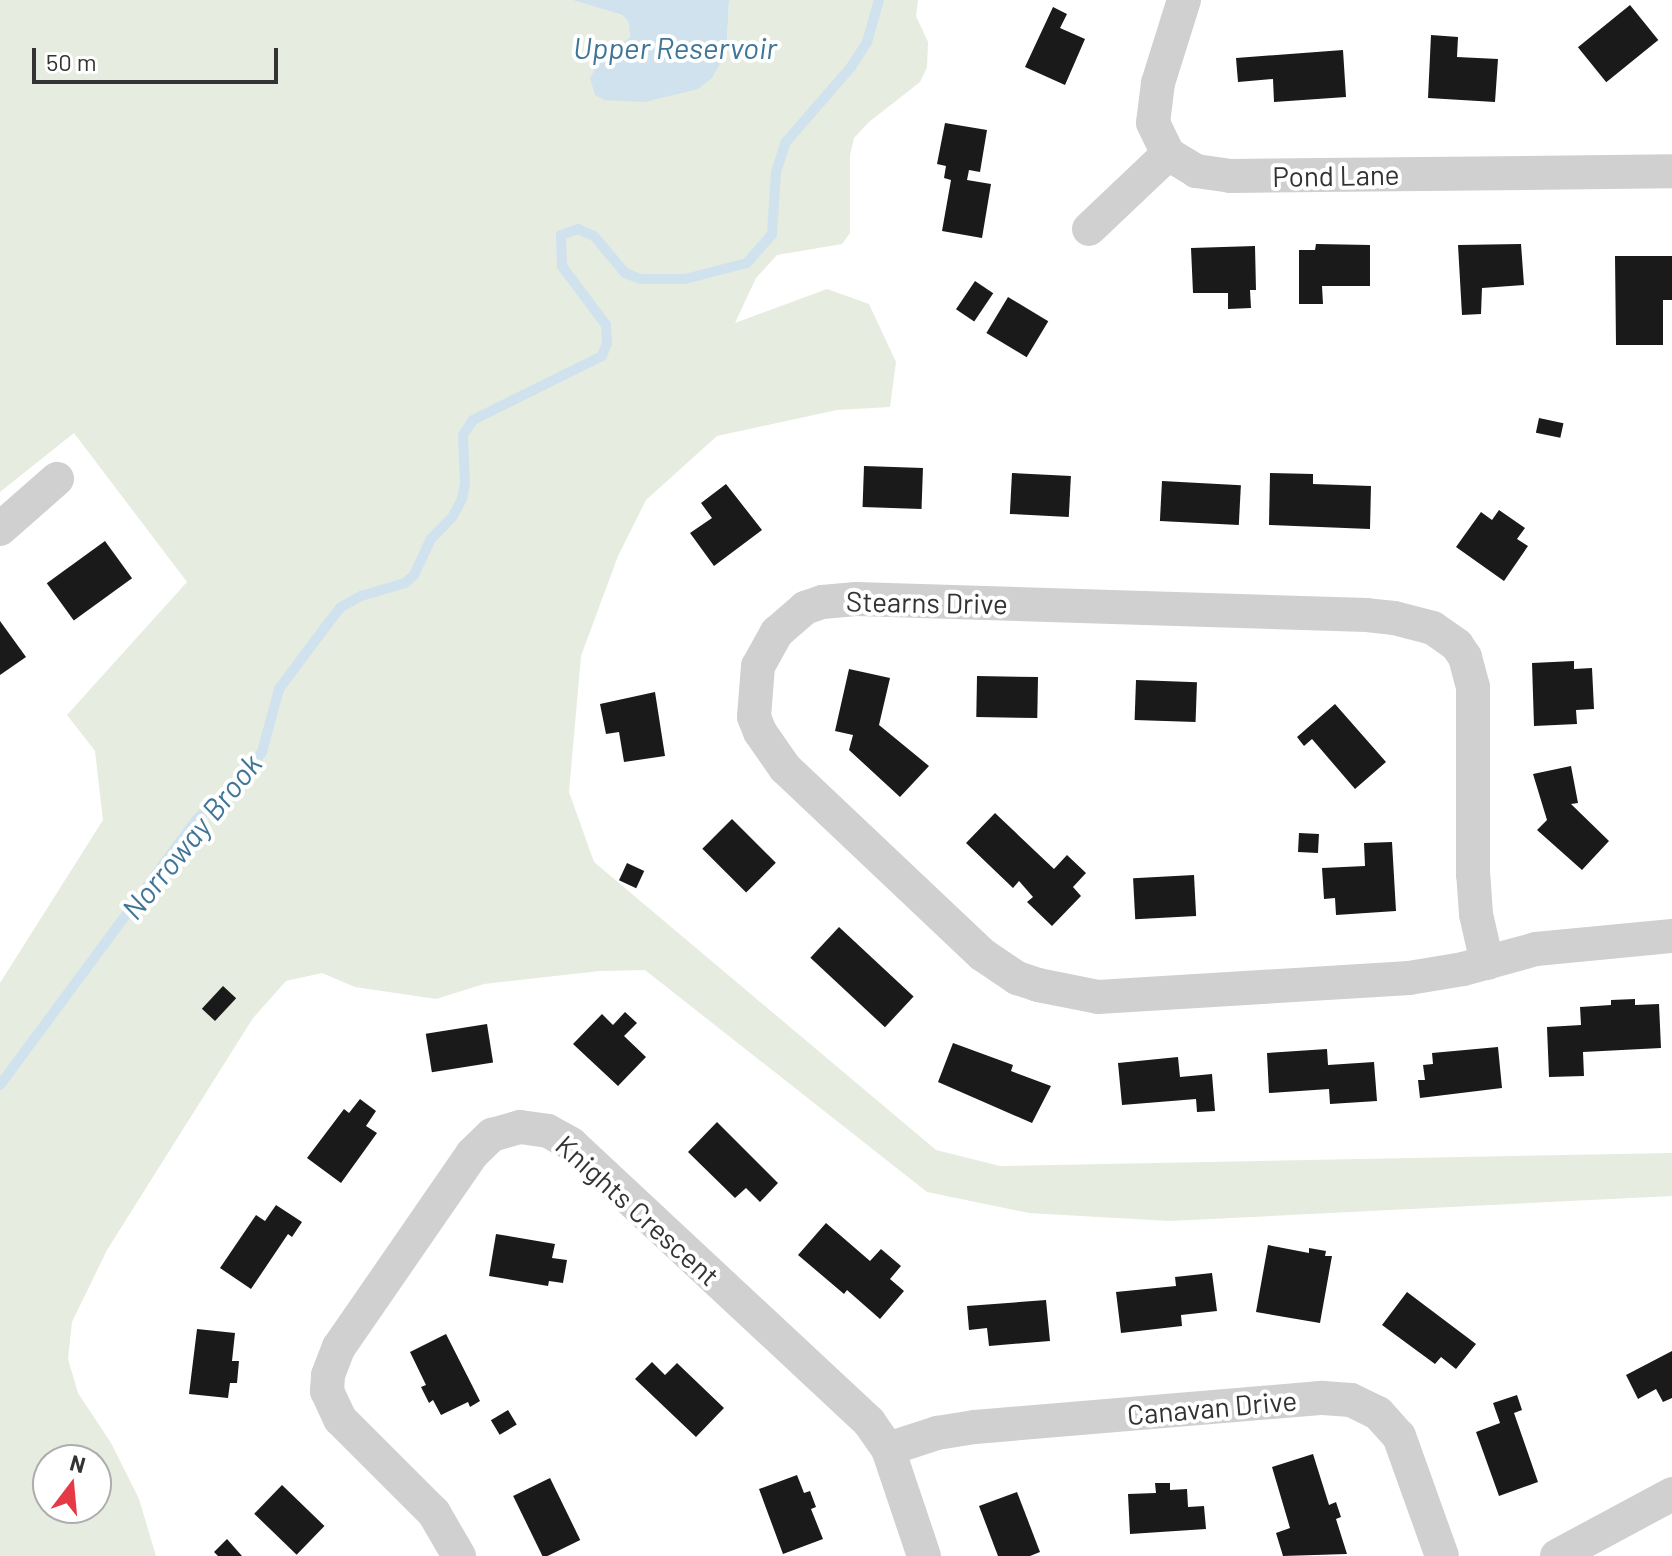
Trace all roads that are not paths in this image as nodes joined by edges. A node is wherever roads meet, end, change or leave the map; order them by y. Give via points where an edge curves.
1 (1184, 0) edge
2 (1168, 154) junction
3 (1672, 171) edge
4 (1089, 229) dead end
5 (57, 479) dead end
6 (0, 529) edge
7 (1672, 936) edge
8 (1487, 963) junction
9 (888, 1449) junction
10 (1672, 1494) edge
11 (459, 1556) edge
12 (924, 1556) edge
13 (1442, 1556) edge
14 (1557, 1556) edge

1 - 2 street via 1154,105 1153,123
2 - 3 street, Pond Lane via 1196,171 1230,176
2 - 4 street
5 - 6 street
7 - 8 street, Stearns Drive via 1551,947
8 - 8 street, Stearns Drive via 1409,978 1107,997 1060,992 1017,978 983,955 785,768 754,717 758,666 777,632 805,608 856,599 1367,615 1433,628 1457,645 1473,687 1473,875
9 - 11 street, Knights Crescent via 869,1422 571,1144 548,1131 506,1129 472,1154 339,1347 328,1375 327,1391 340,1419 434,1513
9 - 12 street, Knights Crescent
9 - 13 street, Canavan Drive via 975,1427 1323,1398 1351,1400 1378,1413 1399,1436
10 - 14 street

